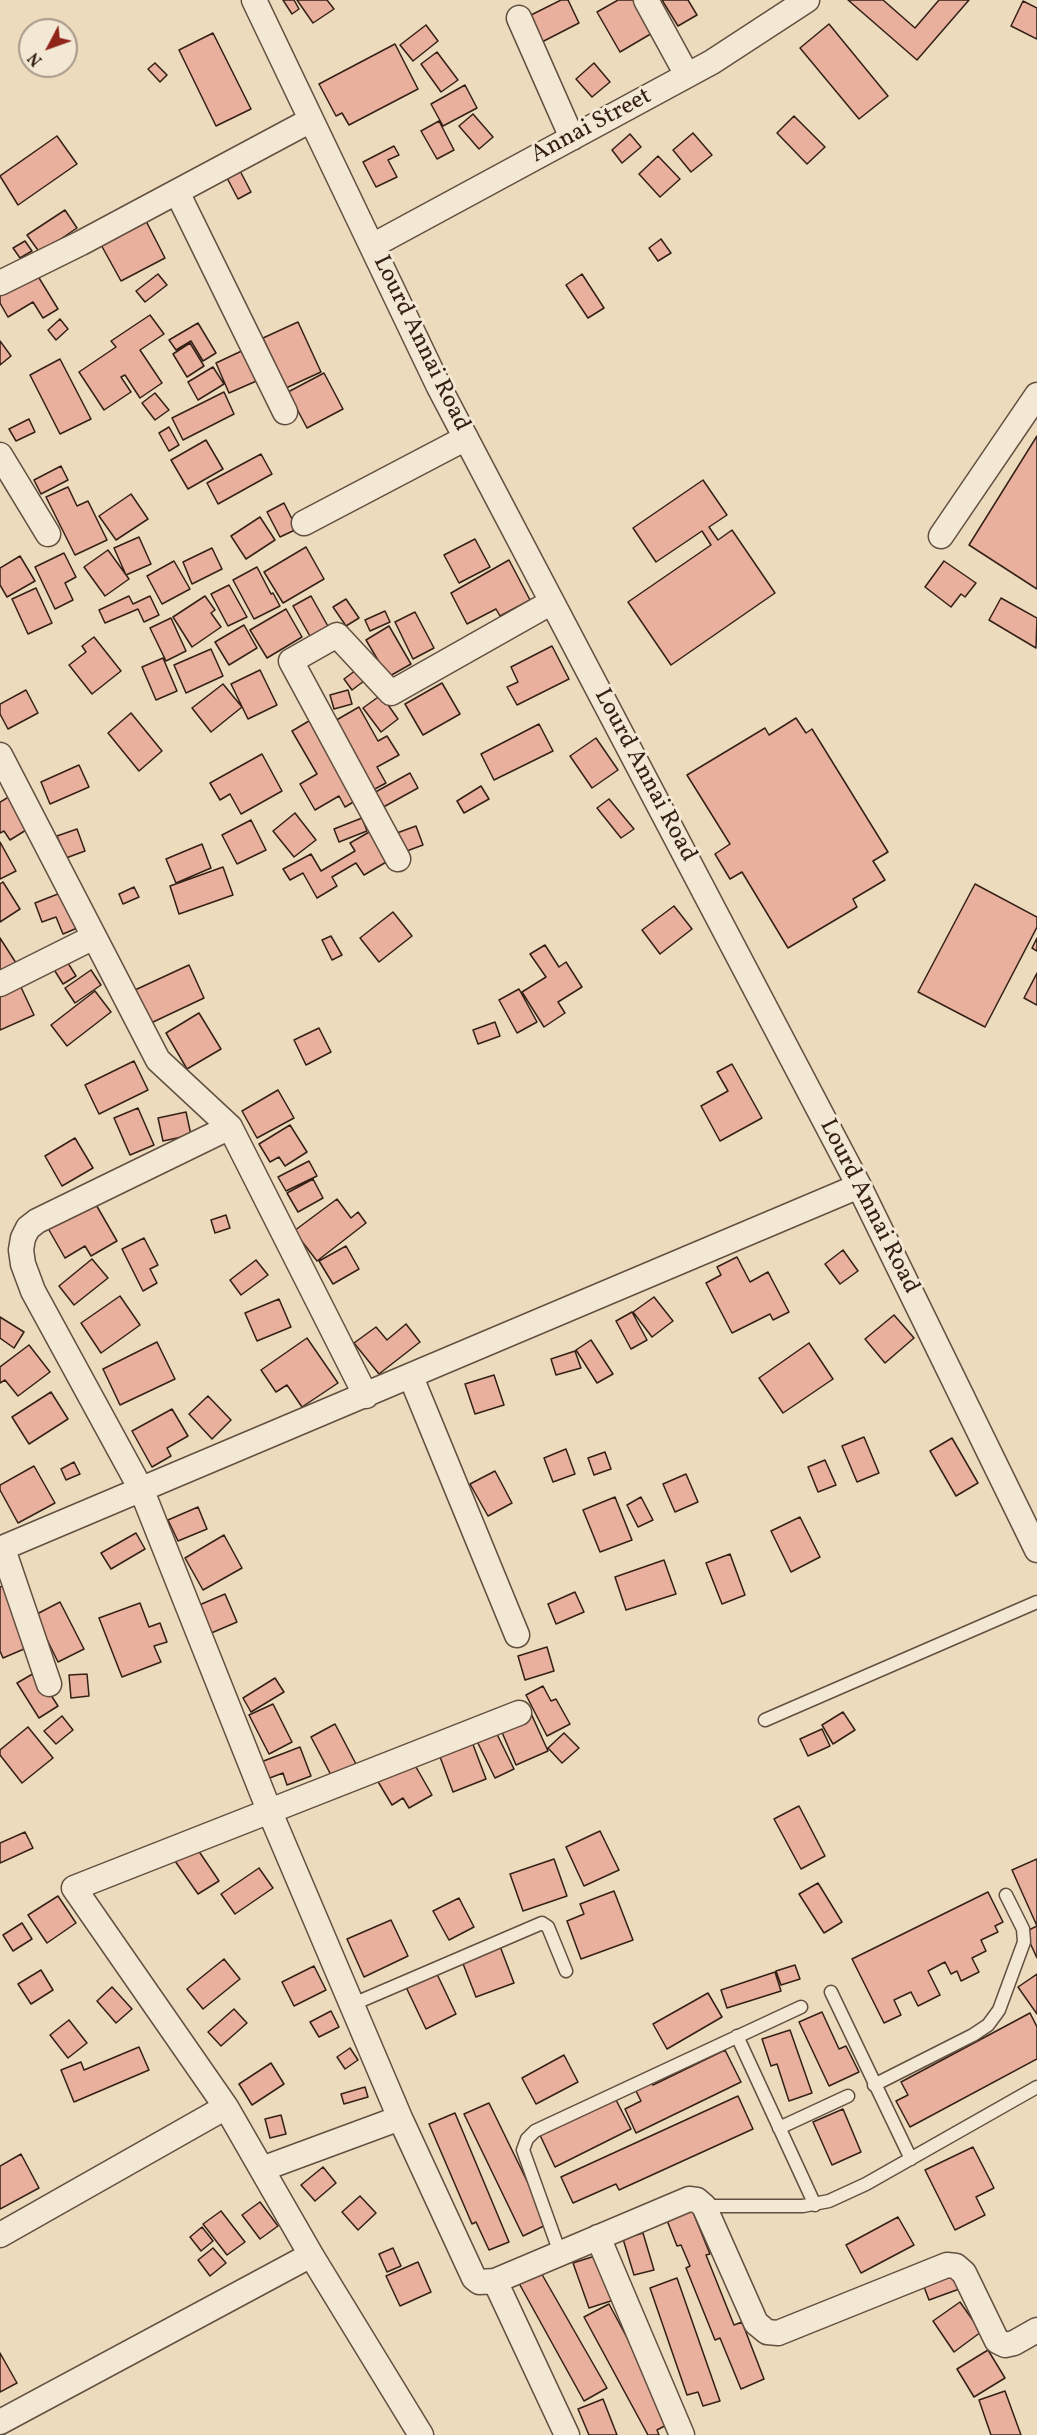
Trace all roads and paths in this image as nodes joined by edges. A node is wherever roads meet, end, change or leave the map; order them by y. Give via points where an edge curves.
1 (254, 0) edge
2 (646, 0) edge
3 (807, 0) edge
4 (519, 18) dead end
5 (687, 75) junction
6 (311, 120) junction
7 (572, 138) junction
8 (177, 192) junction
9 (372, 246) junction
10 (0, 283) edge
11 (1037, 395) edge
12 (285, 412) dead end
13 (466, 438) junction
14 (0, 455) edge
15 (304, 523) dead end
16 (48, 534) dead end
17 (941, 536) dead end
18 (552, 602) junction
19 (0, 755) edge
20 (399, 859) dead end
21 (94, 937) junction
22 (0, 984) edge
23 (230, 1127) junction
24 (859, 1186) junction
25 (411, 1377) junction
26 (366, 1396) junction
27 (142, 1491) junction
28 (1, 1549) edge
29 (1037, 1550) edge
30 (1037, 1602) edge
31 (517, 1635) dead end
32 (49, 1684) dead end
33 (519, 1713) dead end
34 (765, 1720) dead end
35 (269, 1810) junction
36 (1006, 1894) dead end
37 (566, 1971) dead end
38 (831, 1992) dead end
39 (351, 2005) junction
40 (801, 2007) dead end
41 (738, 2036) junction
42 (874, 2085) junction
43 (1037, 2087) edge
44 (848, 2096) dead end
45 (226, 2107) junction
46 (400, 2118) junction
47 (779, 2128) junction
48 (911, 2159) junction
49 (262, 2169) junction
50 (815, 2205) junction
51 (704, 2206) junction
52 (0, 2235) edge
53 (598, 2237) junction
54 (560, 2253) junction
55 (311, 2255) junction
56 (495, 2281) junction
57 (1037, 2330) edge
58 (0, 2422) edge
59 (421, 2435) edge
60 (567, 2435) edge
61 (682, 2435) edge

1 - 6 street, Lourd Annai Road
2 - 5 street
3 - 5 street, Annai Street
4 - 7 street
5 - 7 street, Annai Street
6 - 8 street
6 - 9 street, Lourd Annai Road
7 - 9 street, Annai Street
8 - 10 street
8 - 12 street
9 - 13 street, Lourd Annai Road
11 - 17 street
13 - 15 street
13 - 18 street, Lourd Annai Road
14 - 16 street
18 - 20 street via 391,693 337,635 291,661
18 - 24 street, Lourd Annai Road
19 - 21 street
21 - 22 street
21 - 23 street via 158,1060
23 - 26 street
23 - 27 street via 37,1221 22,1238 23,1264 33,1291
24 - 25 street
24 - 29 street, Lourd Annai Road
25 - 26 street
25 - 31 street
26 - 27 street
27 - 28 street
27 - 35 street
28 - 32 street
30 - 34 lane
33 - 35 street
35 - 39 street
35 - 45 street via 74,1888
36 - 42 lane via 1023,1929 1024,1942 999,2010 988,2025 973,2035
37 - 39 lane via 548,1927 535,1924
38 - 42 lane
39 - 46 street
40 - 41 lane
41 - 47 lane
41 - 54 lane via 547,2124 527,2139 523,2150
42 - 48 lane
43 - 48 lane
44 - 47 lane
45 - 49 street
45 - 52 street
46 - 49 street
46 - 56 street via 469,2271 479,2282
47 - 50 lane
48 - 50 lane via 842,2196
49 - 55 street
50 - 51 lane
51 - 53 street via 689,2199
51 - 57 street via 756,2323 767,2332 778,2333 947,2265 964,2273 997,2341 1005,2345 1014,2343
53 - 54 street
53 - 61 street
54 - 56 street
55 - 58 street
55 - 59 street
56 - 60 street

